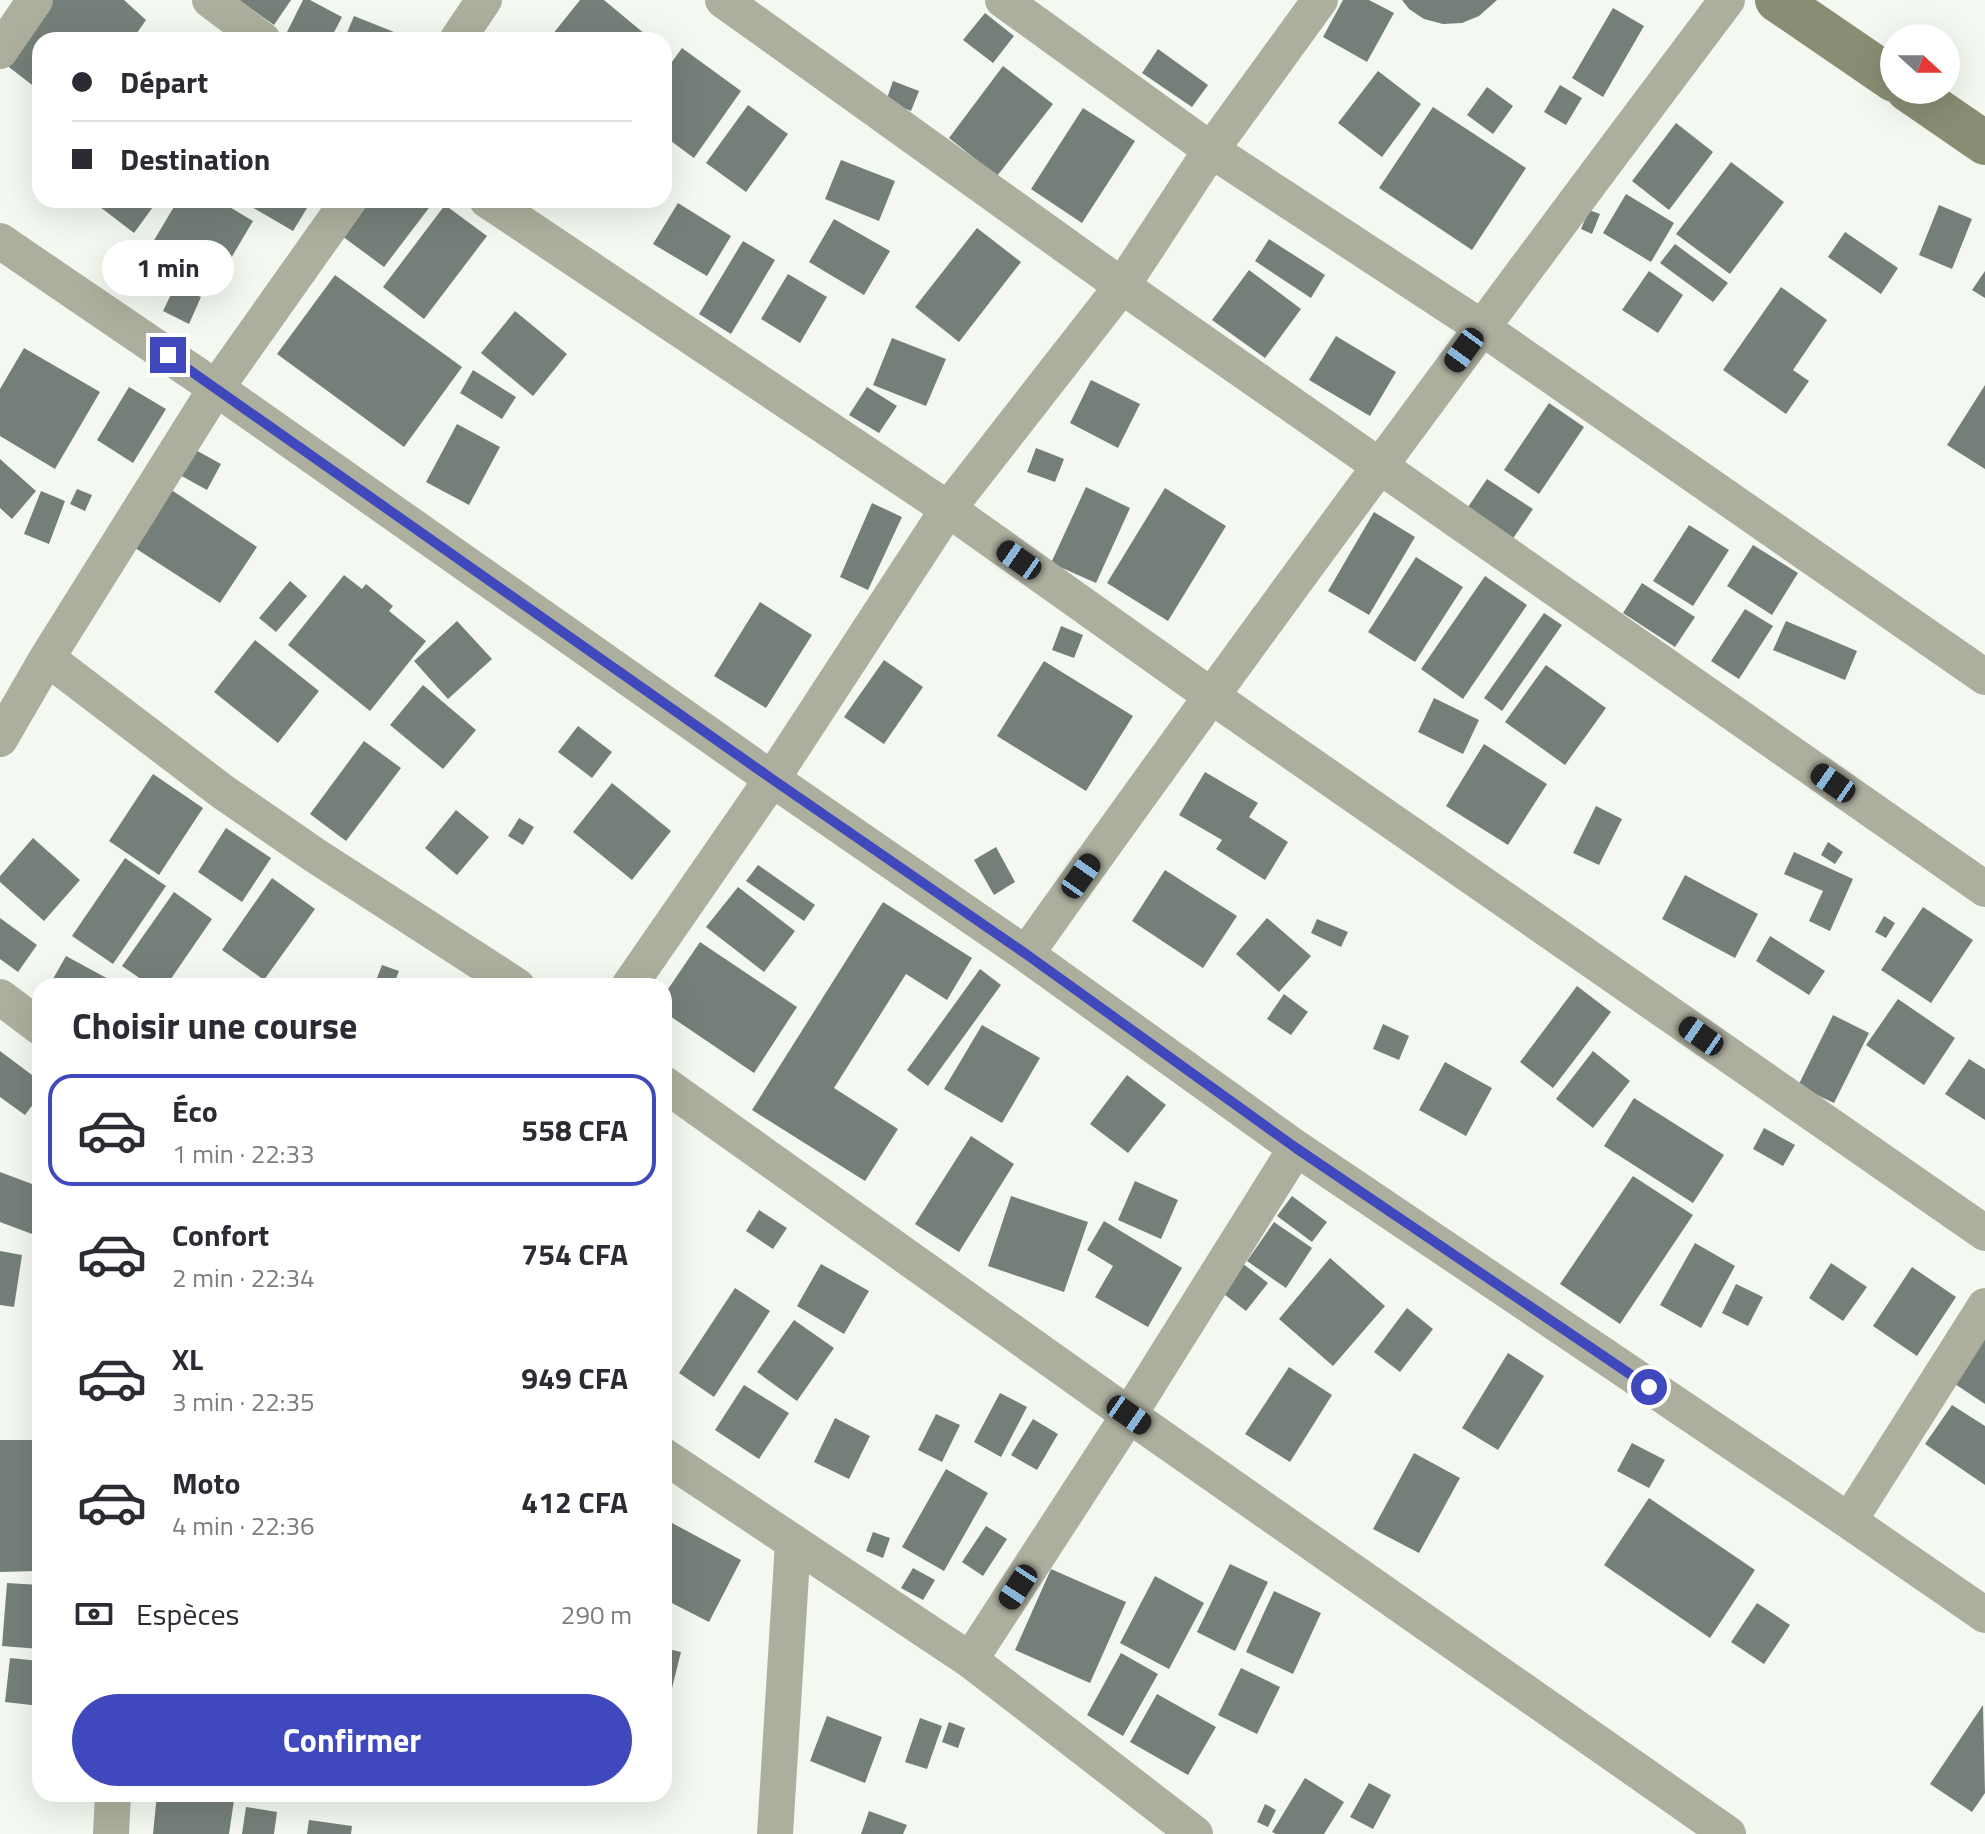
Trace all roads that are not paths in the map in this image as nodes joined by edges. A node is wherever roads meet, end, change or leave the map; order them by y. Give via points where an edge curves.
1 (35, 0) edge
2 (210, 0) edge
3 (484, 0) edge
4 (723, 0) edge
5 (1003, 0) edge
6 (1320, 0) edge
7 (1727, 0) edge
8 (1777, 0) edge
9 (252, 32) edge
10 (462, 32) edge
11 (0, 51) edge
12 (1880, 70) edge
13 (1928, 104) edge
14 (1985, 143) edge
15 (1211, 150) junction
16 (343, 208) edge
17 (499, 208) edge
18 (0, 241) edge
19 (1122, 286) junction
20 (1481, 327) junction
21 (216, 388) junction
22 (1379, 466) junction
23 (948, 509) junction
24 (47, 658) junction
25 (1985, 677) edge
26 (1210, 695) junction
27 (0, 739) edge
28 (772, 779) junction
29 (1985, 889) edge
30 (1026, 954) junction
31 (504, 978) edge
32 (635, 978) edge
33 (0, 997) edge
34 (32, 1021) edge
35 (672, 1090) edge
36 (1296, 1148) junction
37 (1985, 1233) edge
38 (1985, 1306) edge
39 (1129, 1415) junction
40 (672, 1461) edge
41 (1849, 1521) junction
42 (793, 1542) junction
43 (1985, 1615) edge
44 (970, 1660) junction
45 (113, 1802) edge
46 (111, 1834) edge
47 (775, 1834) edge
48 (1195, 1834) edge
49 (1728, 1834) edge

1 - 11 street
2 - 9 street
3 - 10 street
4 - 19 street
5 - 15 street
6 - 15 street
7 - 20 street
8 - 12 street
13 - 14 street
15 - 19 street
15 - 20 street
16 - 21 street
17 - 23 street
18 - 21 street
19 - 22 street
19 - 23 street
20 - 22 street
20 - 25 street
21 - 24 street
21 - 28 street
22 - 26 street
22 - 29 street
23 - 26 street
23 - 28 street
24 - 27 street
24 - 31 street via 246,808
26 - 30 street
26 - 37 street
28 - 30 street
28 - 32 street
30 - 36 street
33 - 34 street
35 - 39 street
36 - 39 street
36 - 41 street
38 - 41 street
39 - 44 street
39 - 49 street
40 - 42 street
41 - 43 street
42 - 44 street
42 - 47 street
44 - 48 street
45 - 46 street

